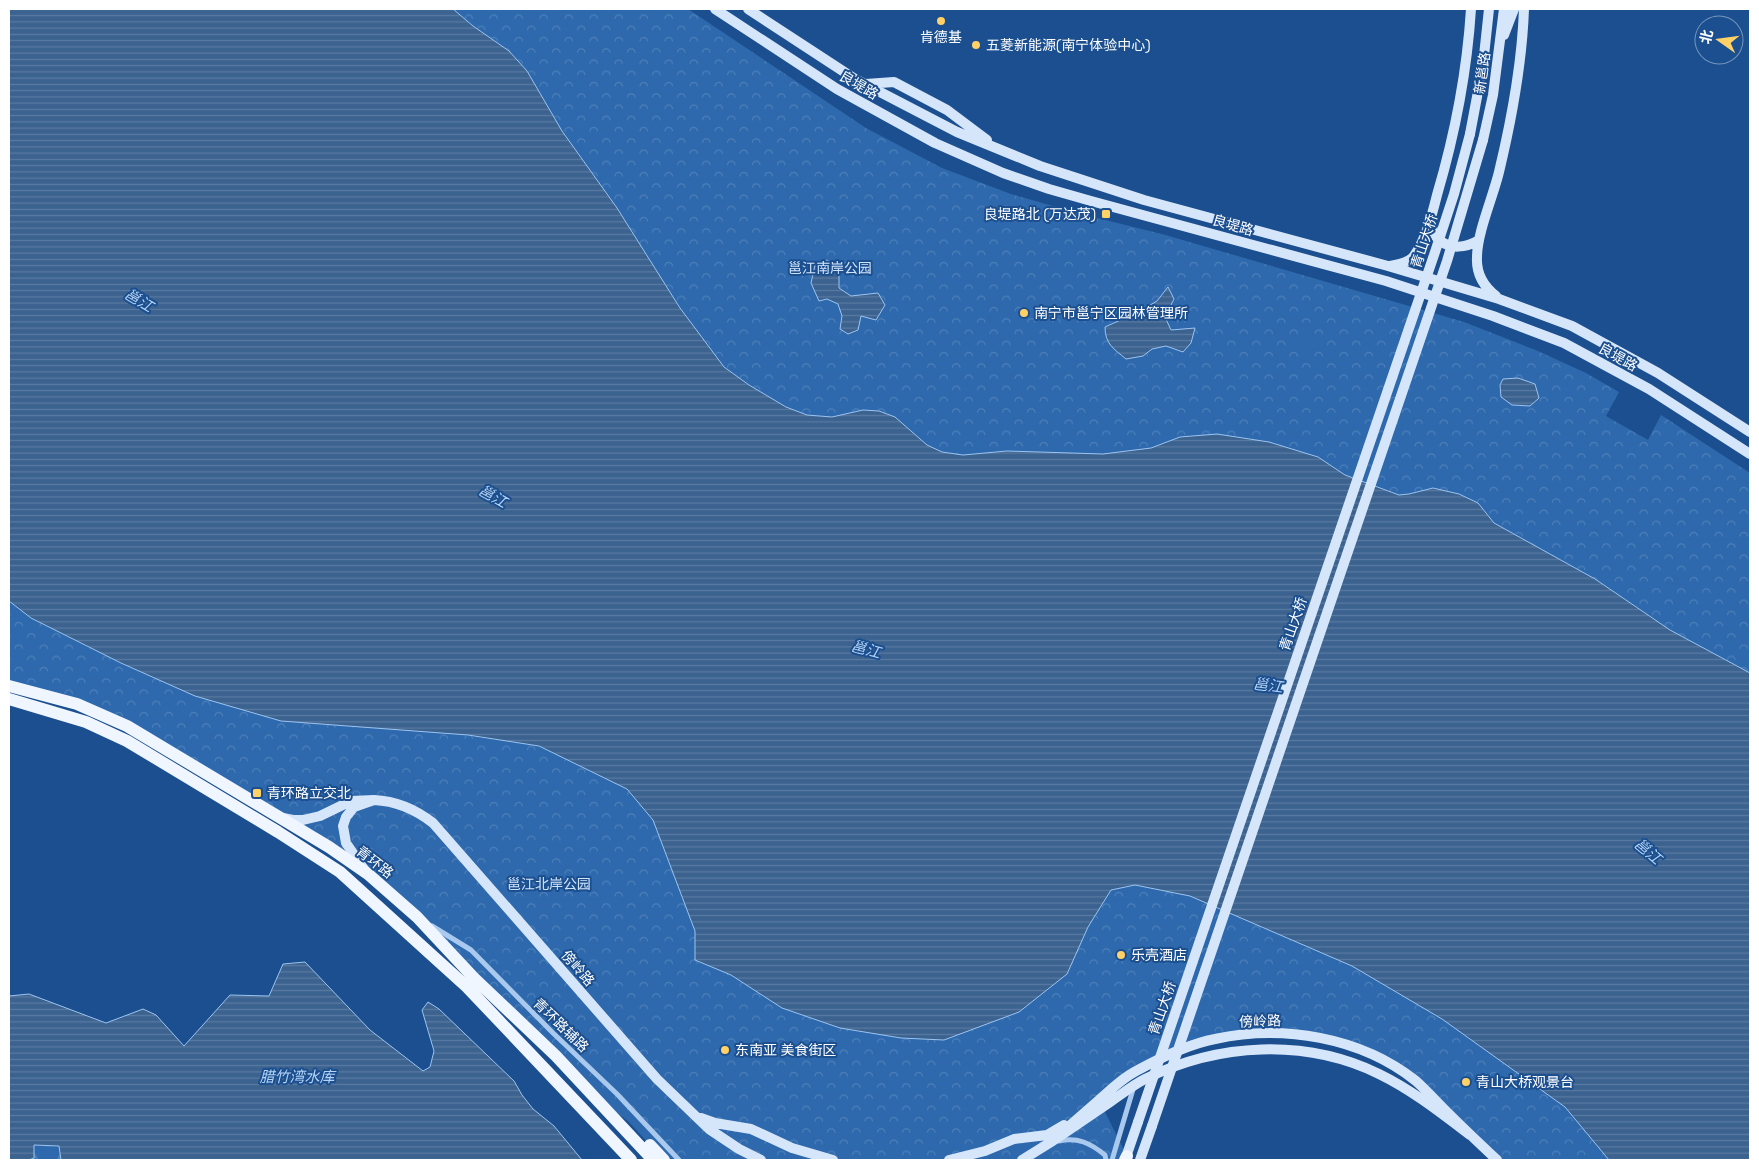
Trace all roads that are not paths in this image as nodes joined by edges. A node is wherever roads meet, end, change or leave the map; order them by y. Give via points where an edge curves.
1 (715, 9) edge
2 (748, 9) edge
3 (1472, 9) edge
4 (1479, 9) edge
5 (1489, 9) edge
6 (1504, 9) edge
7 (1514, 9) edge
8 (1524, 9) edge
9 (1486, 31) junction
10 (1499, 50) junction
11 (866, 84) junction
12 (1470, 134) joint
13 (1483, 140) joint
14 (1000, 150) junction
15 (1430, 220) junction
16 (1479, 240) junction
17 (1332, 250) junction
18 (1328, 266) junction
19 (1388, 266) junction
20 (1499, 299) junction
21 (1750, 432) edge
22 (1750, 454) edge
23 (9, 686) edge
24 (9, 699) edge
25 (374, 800) junction
26 (279, 817) junction
27 (368, 874) junction
28 (417, 918) junction
29 (1176, 1067) junction
30 (1135, 1086) junction
31 (592, 1095) junction
32 (1099, 1100) junction
33 (693, 1114) junction
34 (1470, 1135) junction
35 (1051, 1142) junction
36 (1105, 1158) edge
37 (1126, 1159) edge
38 (631, 1160) edge
39 (653, 1160) edge
40 (664, 1160) edge
41 (680, 1160) edge
42 (761, 1160) edge
43 (833, 1160) edge
44 (949, 1160) edge
45 (1022, 1160) edge
46 (1111, 1160) edge
47 (1140, 1160) edge
48 (1145, 1160) edge
49 (1497, 1160) edge

1 - 18 main road, 良堤路 via 837,89 934,143 1003,172 1057,192
2 - 11 main road, 良堤路
3 - 15 main road via 1455,126
4 - 9 main road
5 - 9 main road, 新邕路
6 - 10 main road, 新邕路
7 - 10 main road
8 - 16 main road via 1518,86 1499,173
9 - 12 main road, 新邕路
10 - 13 main road, 新邕路
11 - 14 main road, 良堤路 via 957,132
11 - 14 main road via 894,82 947,110
12 - 37 main road, 青山大桥, bridge via 1434,255
13 - 47 main road, 青山大桥, bridge via 1447,261
14 - 17 main road, 良堤路 via 1144,200
15 - 16 main road via 1438,238 1448,245 1461,248
15 - 19 main road via 1414,256 1409,261
16 - 20 main road via 1476,257 1478,276
17 - 18 main road
17 - 19 main road, 良堤路
18 - 22 main road, 良堤路 via 1386,281 1564,343 1649,389
19 - 20 main road, 良堤路
20 - 21 main road, 良堤路 via 1572,326 1658,373
23 - 26 main road, 青环路 via 77,704 121,723
24 - 38 main road via 86,722 127,741 340,872 467,987
25 - 26 main road, 傍岭路 via 352,801 320,816 302,820
25 - 27 main road via 354,807 343,826 346,843
25 - 33 main road, 傍岭路 via 412,809 433,823 657,1079
26 - 27 main road, 青环路
27 - 28 main road, 青环路
28 - 31 main road, 青环路
28 - 41 street, 青环路辅路 via 471,950
29 - 30 main road, 傍岭路
29 - 34 main road, 傍岭路 via 1218,1055 1270,1048 1327,1055 1380,1074 1429,1104
29 - 48 street
30 - 35 main road, 傍岭路
30 - 46 street
31 - 39 main road, 青环路
31 - 40 main road via 628,1121
32 - 34 main road, 傍岭路 via 1137,1070 1193,1045 1244,1034 1302,1034 1356,1048 1386,1061 1416,1081
32 - 35 main road, 傍岭路
32 - 44 main road via 1047,1135 1014,1139 985,1151
33 - 42 main road, 傍岭路 via 709,1129
33 - 43 main road via 715,1124 751,1129 792,1148
34 - 49 main road, 傍岭路
35 - 36 street via 1077,1139 1091,1144
35 - 45 main road, 傍岭路
36 - 46 street

